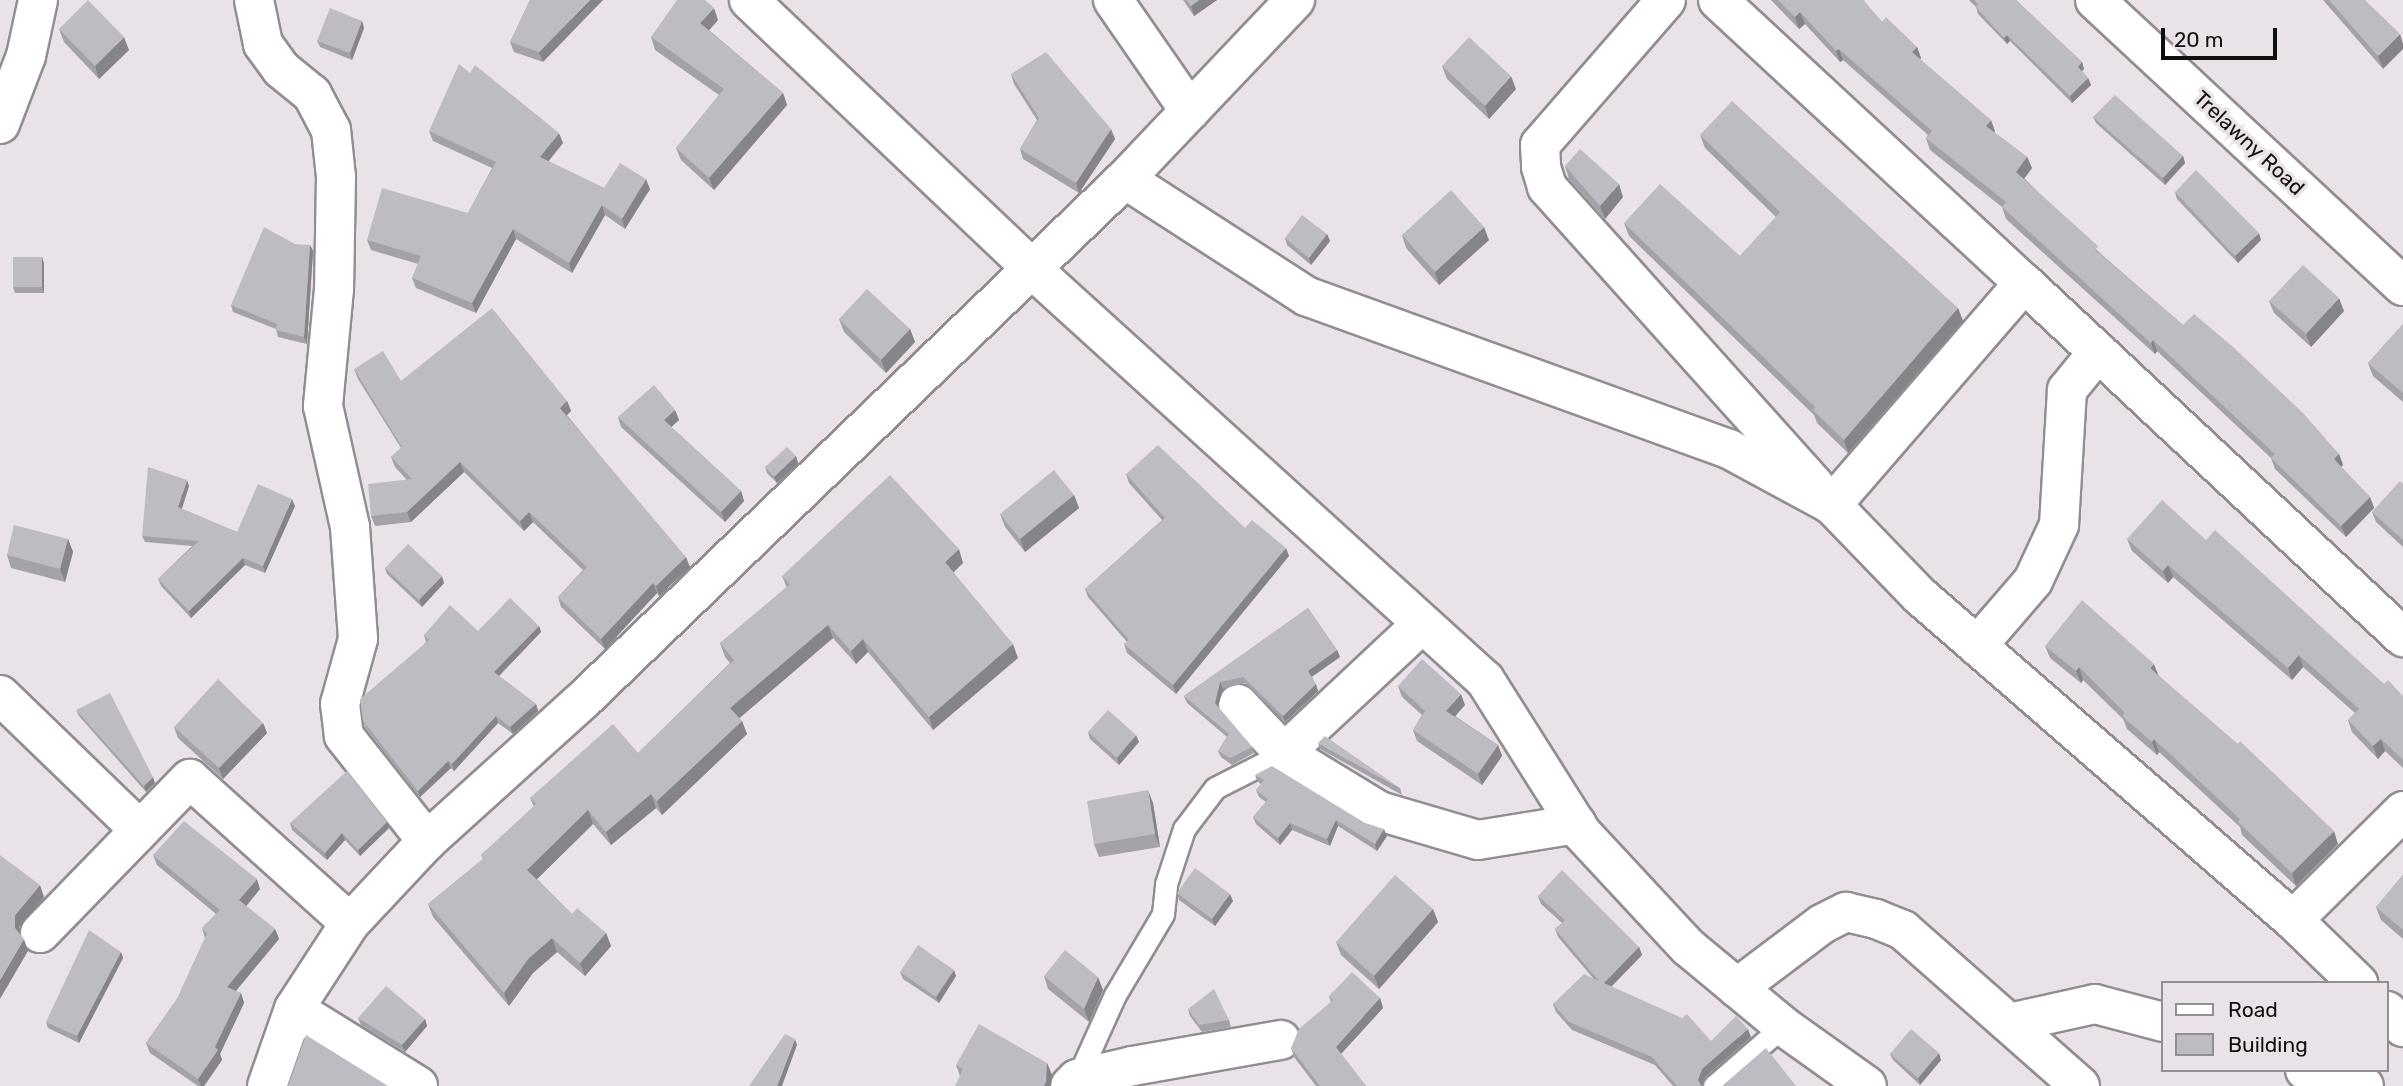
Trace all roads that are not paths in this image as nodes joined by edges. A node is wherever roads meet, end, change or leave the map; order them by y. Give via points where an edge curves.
1 (38, 0) edge
2 (254, 0) edge
3 (749, 0) edge
4 (1113, 0) edge
5 (1295, 0) edge
6 (1666, 0) edge
7 (1718, 0) edge
8 (2095, 0) edge
9 (1190, 111) junction
10 (0, 124) edge
11 (1125, 179) junction
12 (1032, 269) junction
13 (2024, 284) junction
14 (2403, 286) edge
15 (2098, 352) junction
16 (1832, 505) junction
17 (1422, 624) junction
18 (2403, 637) edge
19 (1977, 646) junction
20 (0, 695) edge
21 (1238, 704) dead end
22 (1284, 753) junction
23 (2403, 811) edge
24 (1577, 824) junction
25 (140, 830) junction
26 (427, 841) junction
27 (2293, 920) junction
28 (349, 923) junction
29 (40, 933) dead end
30 (2356, 981) edge
31 (1737, 988) junction
32 (294, 1009) junction
33 (2389, 1013) edge
34 (2162, 1022) edge
35 (2009, 1024) junction
36 (1783, 1026) junction
37 (2403, 1027) edge
38 (1280, 1040) dead end
39 (2312, 1072) edge
40 (1074, 1083) edge
41 (267, 1086) edge
42 (418, 1086) edge
43 (1714, 1086) edge
44 (1867, 1086) edge
45 (2080, 1086) edge
46 (2364, 1086) edge

1 - 10 street via 26,56
2 - 26 street via 263,44 281,69 312,94 331,130 336,177 334,289 323,406 349,527 358,639 340,704 344,736
3 - 12 street
4 - 9 street
5 - 9 street
6 - 16 street via 1540,145 1547,187
7 - 13 street
8 - 14 street, Trelawny Road
9 - 11 street
11 - 12 street
11 - 16 street via 1306,296 1729,449
12 - 17 street
12 - 26 street via 583,700
13 - 15 street
13 - 16 street
15 - 18 street
15 - 19 street via 2067,390 2059,525 2033,582
16 - 19 street via 1920,596
17 - 22 street
17 - 24 street via 1485,680
19 - 27 street
20 - 25 street
21 - 22 street
22 - 24 street via 1379,811 1478,840
22 - 40 lane via 1215,788 1184,829 1166,884 1163,914 1115,995
23 - 27 street
24 - 31 street via 1688,947
25 - 28 street via 190,779
25 - 29 street
26 - 28 street
27 - 30 street
28 - 32 street
31 - 35 street via 1780,953 1846,912 1903,930
31 - 36 street
32 - 41 street
32 - 42 street
33 - 37 street
34 - 35 street via 2095,1004
35 - 45 street
36 - 43 lane
36 - 44 street
38 - 40 street
39 - 46 street

